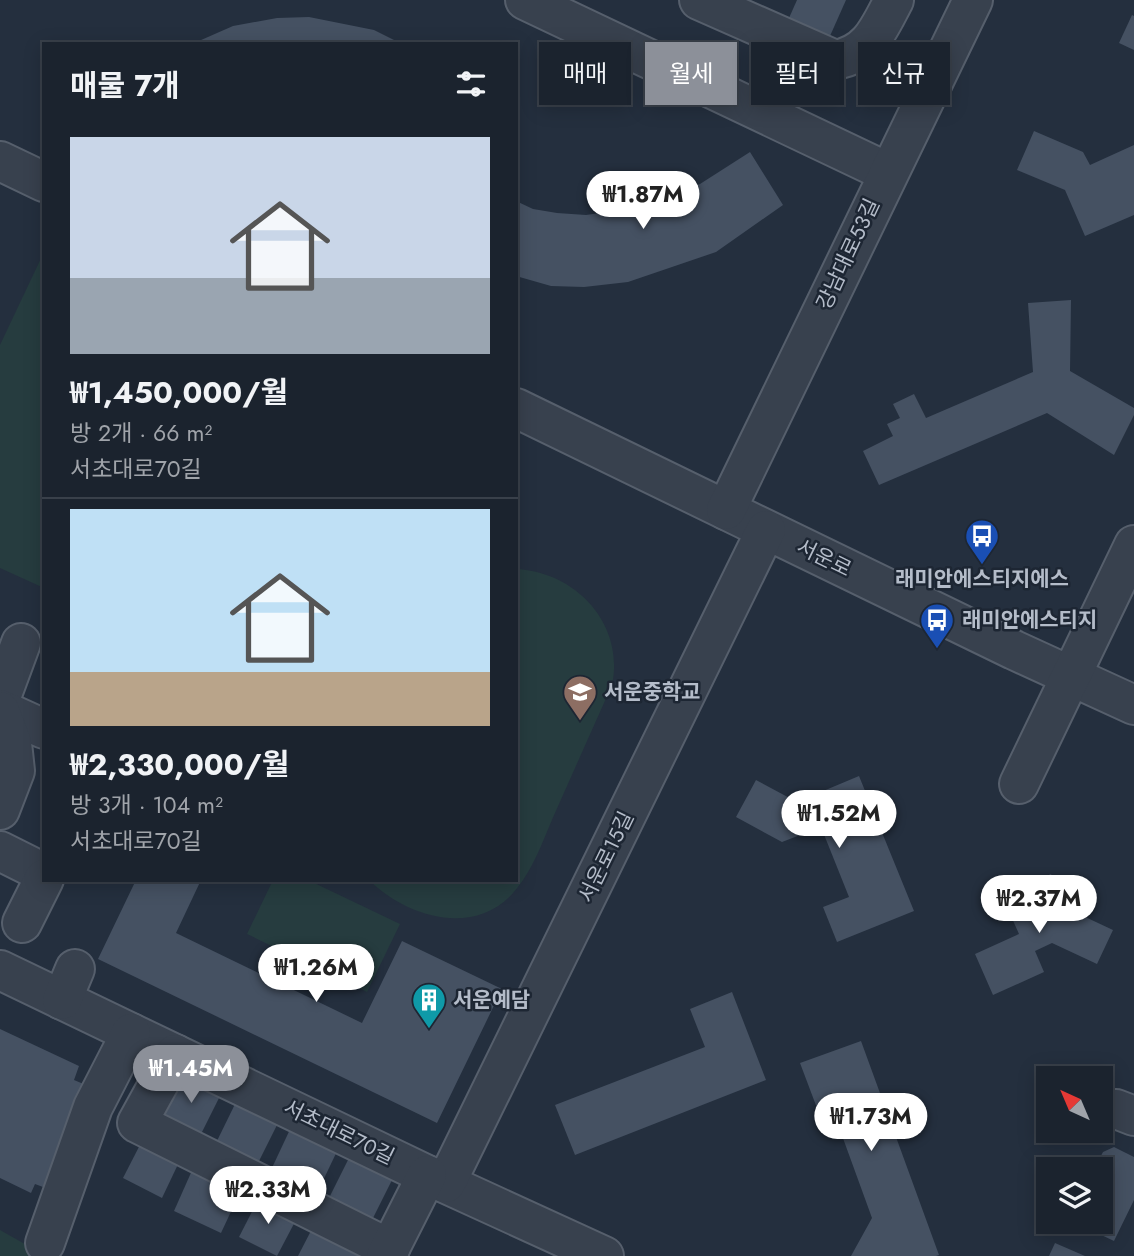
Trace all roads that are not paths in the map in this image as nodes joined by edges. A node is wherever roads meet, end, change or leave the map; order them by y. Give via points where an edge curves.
1 (525, 0) edge
2 (699, 0) edge
3 (894, 0) edge
4 (973, 0) edge
5 (0, 161) edge
6 (887, 173) junction
7 (42, 181) edge
8 (518, 409) edge
9 (726, 510) junction
10 (766, 530) junction
11 (1134, 545) edge
12 (22, 643) edge
13 (1069, 676) junction
14 (0, 700) edge
15 (1134, 705) edge
16 (0, 710) edge
17 (42, 728) edge
18 (1019, 784) dead end
19 (4, 789) edge
20 (0, 851) edge
21 (42, 872) edge
22 (42, 882) edge
23 (22, 923) dead end
24 (0, 970) edge
25 (131, 1033) junction
26 (175, 1054) junction
27 (436, 1179) junction
28 (45, 1243) dead end
29 (388, 1252) edge
30 (604, 1256) edge

1 - 6 street
2 - 3 street via 835,60 856,54 872,41
4 - 6 street, 강남대로53길
5 - 7 street
6 - 9 street, 강남대로53길
8 - 9 street, 서운로
9 - 10 street, 서운로
10 - 13 street, 서운로
10 - 27 street, 서운로15길
11 - 13 street
12 - 14 street
13 - 15 street, 서운로
13 - 18 street
16 - 17 street
16 - 19 street via 15,760
20 - 21 street
22 - 23 street
24 - 25 street, 서초대로70길 via 69,984
25 - 26 street, 서초대로70길
25 - 28 street via 93,1107
26 - 27 street, 서초대로70길
26 - 29 street, 서운로15길 via 137,1123
27 - 29 street, 서운로15길
27 - 30 street, 서초대로70길

